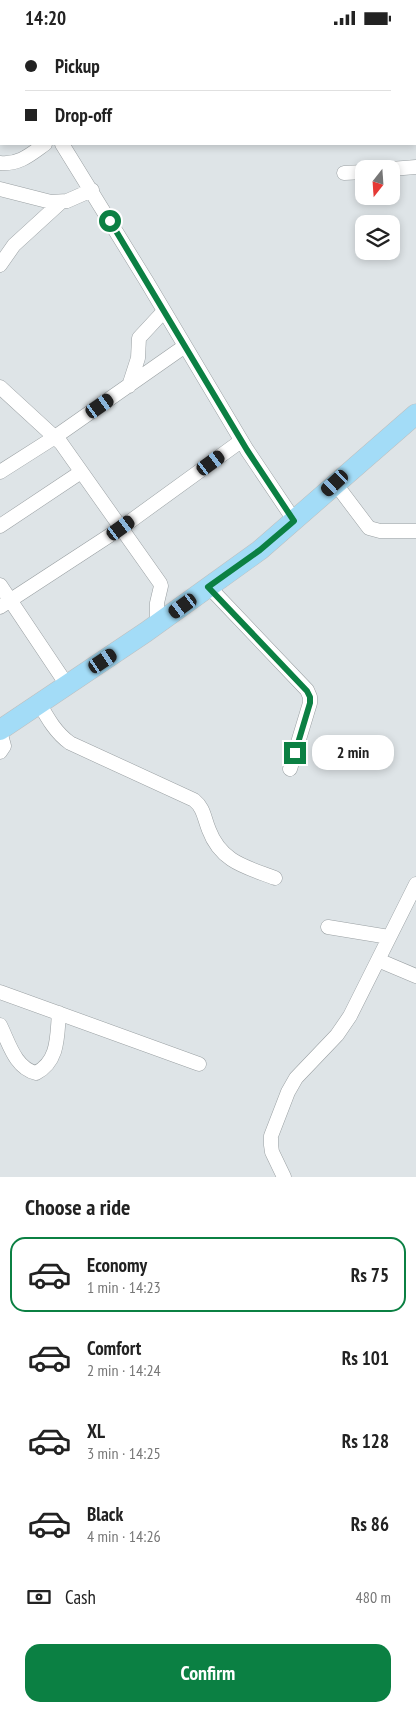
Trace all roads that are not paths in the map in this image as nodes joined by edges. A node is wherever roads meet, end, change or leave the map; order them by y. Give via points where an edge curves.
1 (44, 145) edge
2 (63, 145) edge
3 (0, 163) edge
4 (416, 167) edge
5 (400, 168) edge
6 (355, 172) edge
7 (344, 173) dead end
8 (0, 189) edge
9 (92, 191) junction
10 (60, 203) junction
11 (0, 265) edge
12 (164, 311) junction
13 (185, 347) junction
14 (129, 386) junction
15 (0, 387) edge
16 (416, 414) edge
17 (55, 437) junction
18 (241, 441) junction
19 (0, 472) edge
20 (81, 472) junction
21 (335, 483) junction
22 (294, 521) junction
23 (0, 526) edge
24 (121, 528) junction
25 (416, 531) edge
26 (0, 585) edge
27 (208, 587) junction
28 (5, 603) edge
29 (157, 624) junction
30 (67, 685) junction
31 (39, 703) junction
32 (0, 730) edge
33 (0, 752) edge
34 (290, 769) dead end
35 (274, 878) dead end
36 (416, 884) edge
37 (328, 927) dead end
38 (390, 937) junction
39 (378, 960) junction
40 (416, 975) edge
41 (0, 992) edge
42 (59, 1013) junction
43 (0, 1025) edge
44 (199, 1064) dead end
45 (284, 1177) edge

1 - 3 street via 22,160
2 - 9 street
4 - 5 street
6 - 7 street
8 - 10 street
9 - 10 street
9 - 12 street
10 - 11 street via 14,245
12 - 13 street
12 - 14 street via 139,338 138,358
13 - 14 street
13 - 18 street
14 - 17 street
15 - 17 street
16 - 21 highway
17 - 19 street
17 - 20 street
18 - 22 street
18 - 24 street
20 - 23 street
20 - 24 street
21 - 22 highway
21 - 25 street via 369,528
22 - 27 highway
24 - 28 street
24 - 29 street via 160,583
26 - 28 street
27 - 29 highway
27 - 34 street via 310,697
28 - 30 street
29 - 30 highway
30 - 31 highway
31 - 32 highway
31 - 35 street via 54,728 70,743 200,804 216,845 226,856
32 - 33 street via 4,746
36 - 38 street
37 - 38 street
38 - 39 street
39 - 40 street
39 - 45 street via 343,1028 296,1078 288,1092 271,1136 272,1152
41 - 42 street
42 - 43 street via 54,1055 45,1069 36,1073 27,1071 18,1061
42 - 44 street

